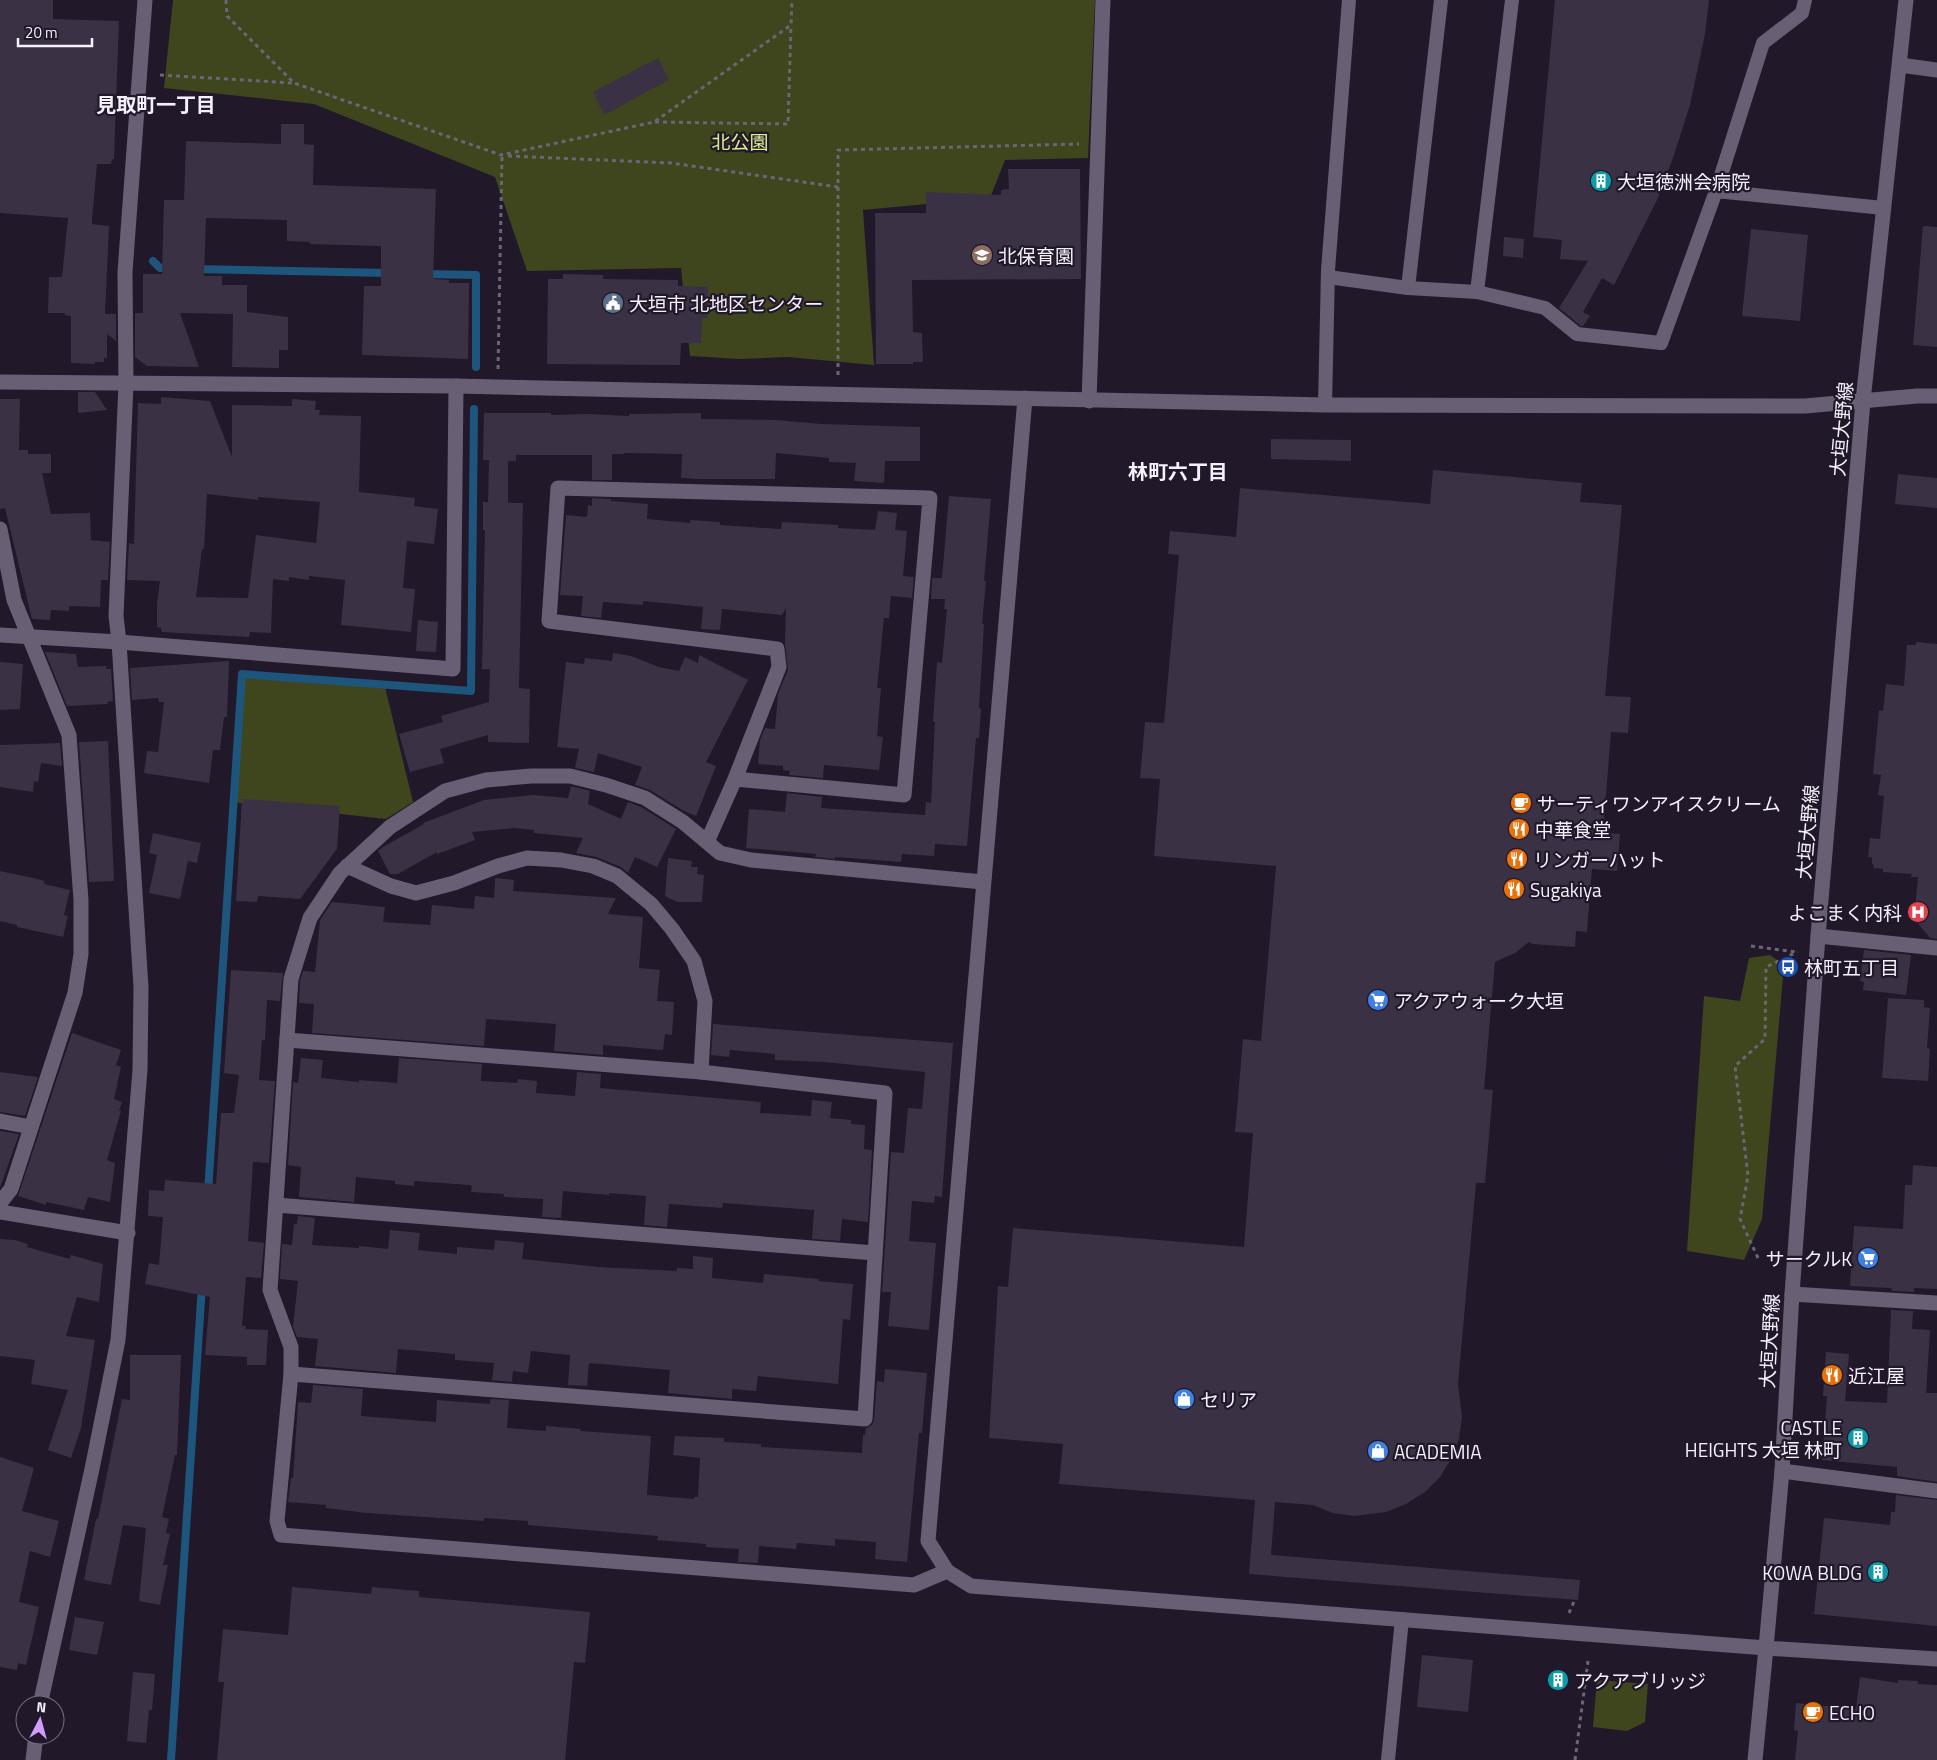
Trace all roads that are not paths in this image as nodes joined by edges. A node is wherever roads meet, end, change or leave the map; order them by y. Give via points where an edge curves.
1 (145, 0) edge
2 (1102, 0) edge
3 (1349, 0) edge
4 (1441, 0) edge
5 (1512, 0) edge
6 (1805, 0) edge
7 (1906, 0) edge
8 (1900, 65) junction
9 (1937, 70) edge
10 (1716, 191) junction
11 (1883, 208) junction
12 (1328, 277) junction
13 (1408, 288) junction
14 (1477, 292) junction
15 (0, 382) edge
16 (126, 384) junction
17 (456, 386) junction
18 (1937, 396) edge
19 (1025, 398) junction
20 (1089, 401) junction
21 (1863, 401) junction
22 (1325, 405) junction
23 (0, 529) edge
24 (0, 635) edge
25 (29, 638) junction
26 (119, 642) junction
27 (735, 779) junction
28 (707, 842) junction
29 (347, 866) junction
30 (983, 882) junction
31 (1818, 936) junction
32 (1937, 948) edge
33 (288, 1040) junction
34 (701, 1072) junction
35 (0, 1121) edge
36 (31, 1127) junction
37 (0, 1203) edge
38 (276, 1205) junction
39 (0, 1212) edge
40 (128, 1233) junction
41 (875, 1253) junction
42 (1792, 1294) junction
43 (1937, 1303) edge
44 (291, 1374) junction
45 (1782, 1471) junction
46 (1937, 1491) edge
47 (947, 1571) junction
48 (1402, 1619) junction
49 (1766, 1648) junction
50 (1937, 1659) edge
51 (42, 1695) edge
52 (35, 1745) edge
53 (33, 1760) edge
54 (1388, 1760) edge
55 (1755, 1760) edge

1 - 16 street via 125,272
2 - 20 street
3 - 12 lane
4 - 13 lane
5 - 14 lane
6 - 10 lane via 1802,13 1763,43
7 - 8 street, 大垣大野線
8 - 9 street
8 - 11 street, 大垣大野線
10 - 11 lane
10 - 14 lane via 1662,343 1577,334 1545,308
11 - 21 street, 大垣大野線
12 - 13 lane
12 - 22 lane
13 - 14 lane
15 - 16 street
16 - 17 street
16 - 26 street via 116,616
17 - 19 street
17 - 26 street via 453,669
18 - 21 street
19 - 20 street
19 - 30 street
20 - 22 street
21 - 22 street via 1805,406
21 - 31 street, 大垣大野線
23 - 25 street via 14,600
24 - 25 street
25 - 26 street
25 - 36 street via 69,735 81,954 75,993
26 - 40 street via 141,987 140,1070
27 - 27 street via 779,667 777,648 549,621 558,488 930,498 904,795
27 - 28 street
28 - 29 street via 646,798 570,776 531,776 486,780 445,791 390,827
28 - 30 street via 720,853 751,860
29 - 33 street via 310,918 292,980
29 - 34 street via 391,886 416,893 527,858 585,864 617,876 651,904 694,961 705,1001
30 - 47 street via 928,1541
31 - 32 street
31 - 42 street, 大垣大野線
33 - 34 street
33 - 38 street
34 - 41 street via 886,1093
35 - 36 street
36 - 37 street via 11,1189
38 - 41 street
38 - 44 street via 270,1290 291,1347
39 - 40 street
40 - 51 street via 118,1340
41 - 44 street via 865,1419
42 - 43 street
42 - 45 street, 大垣大野線
44 - 47 street via 278,1521 281,1535 914,1585
45 - 46 street
45 - 49 street, 大垣大野線
47 - 48 street via 972,1586
48 - 49 street
48 - 54 lane
49 - 50 street
49 - 55 street, 大垣大野線
52 - 53 street

